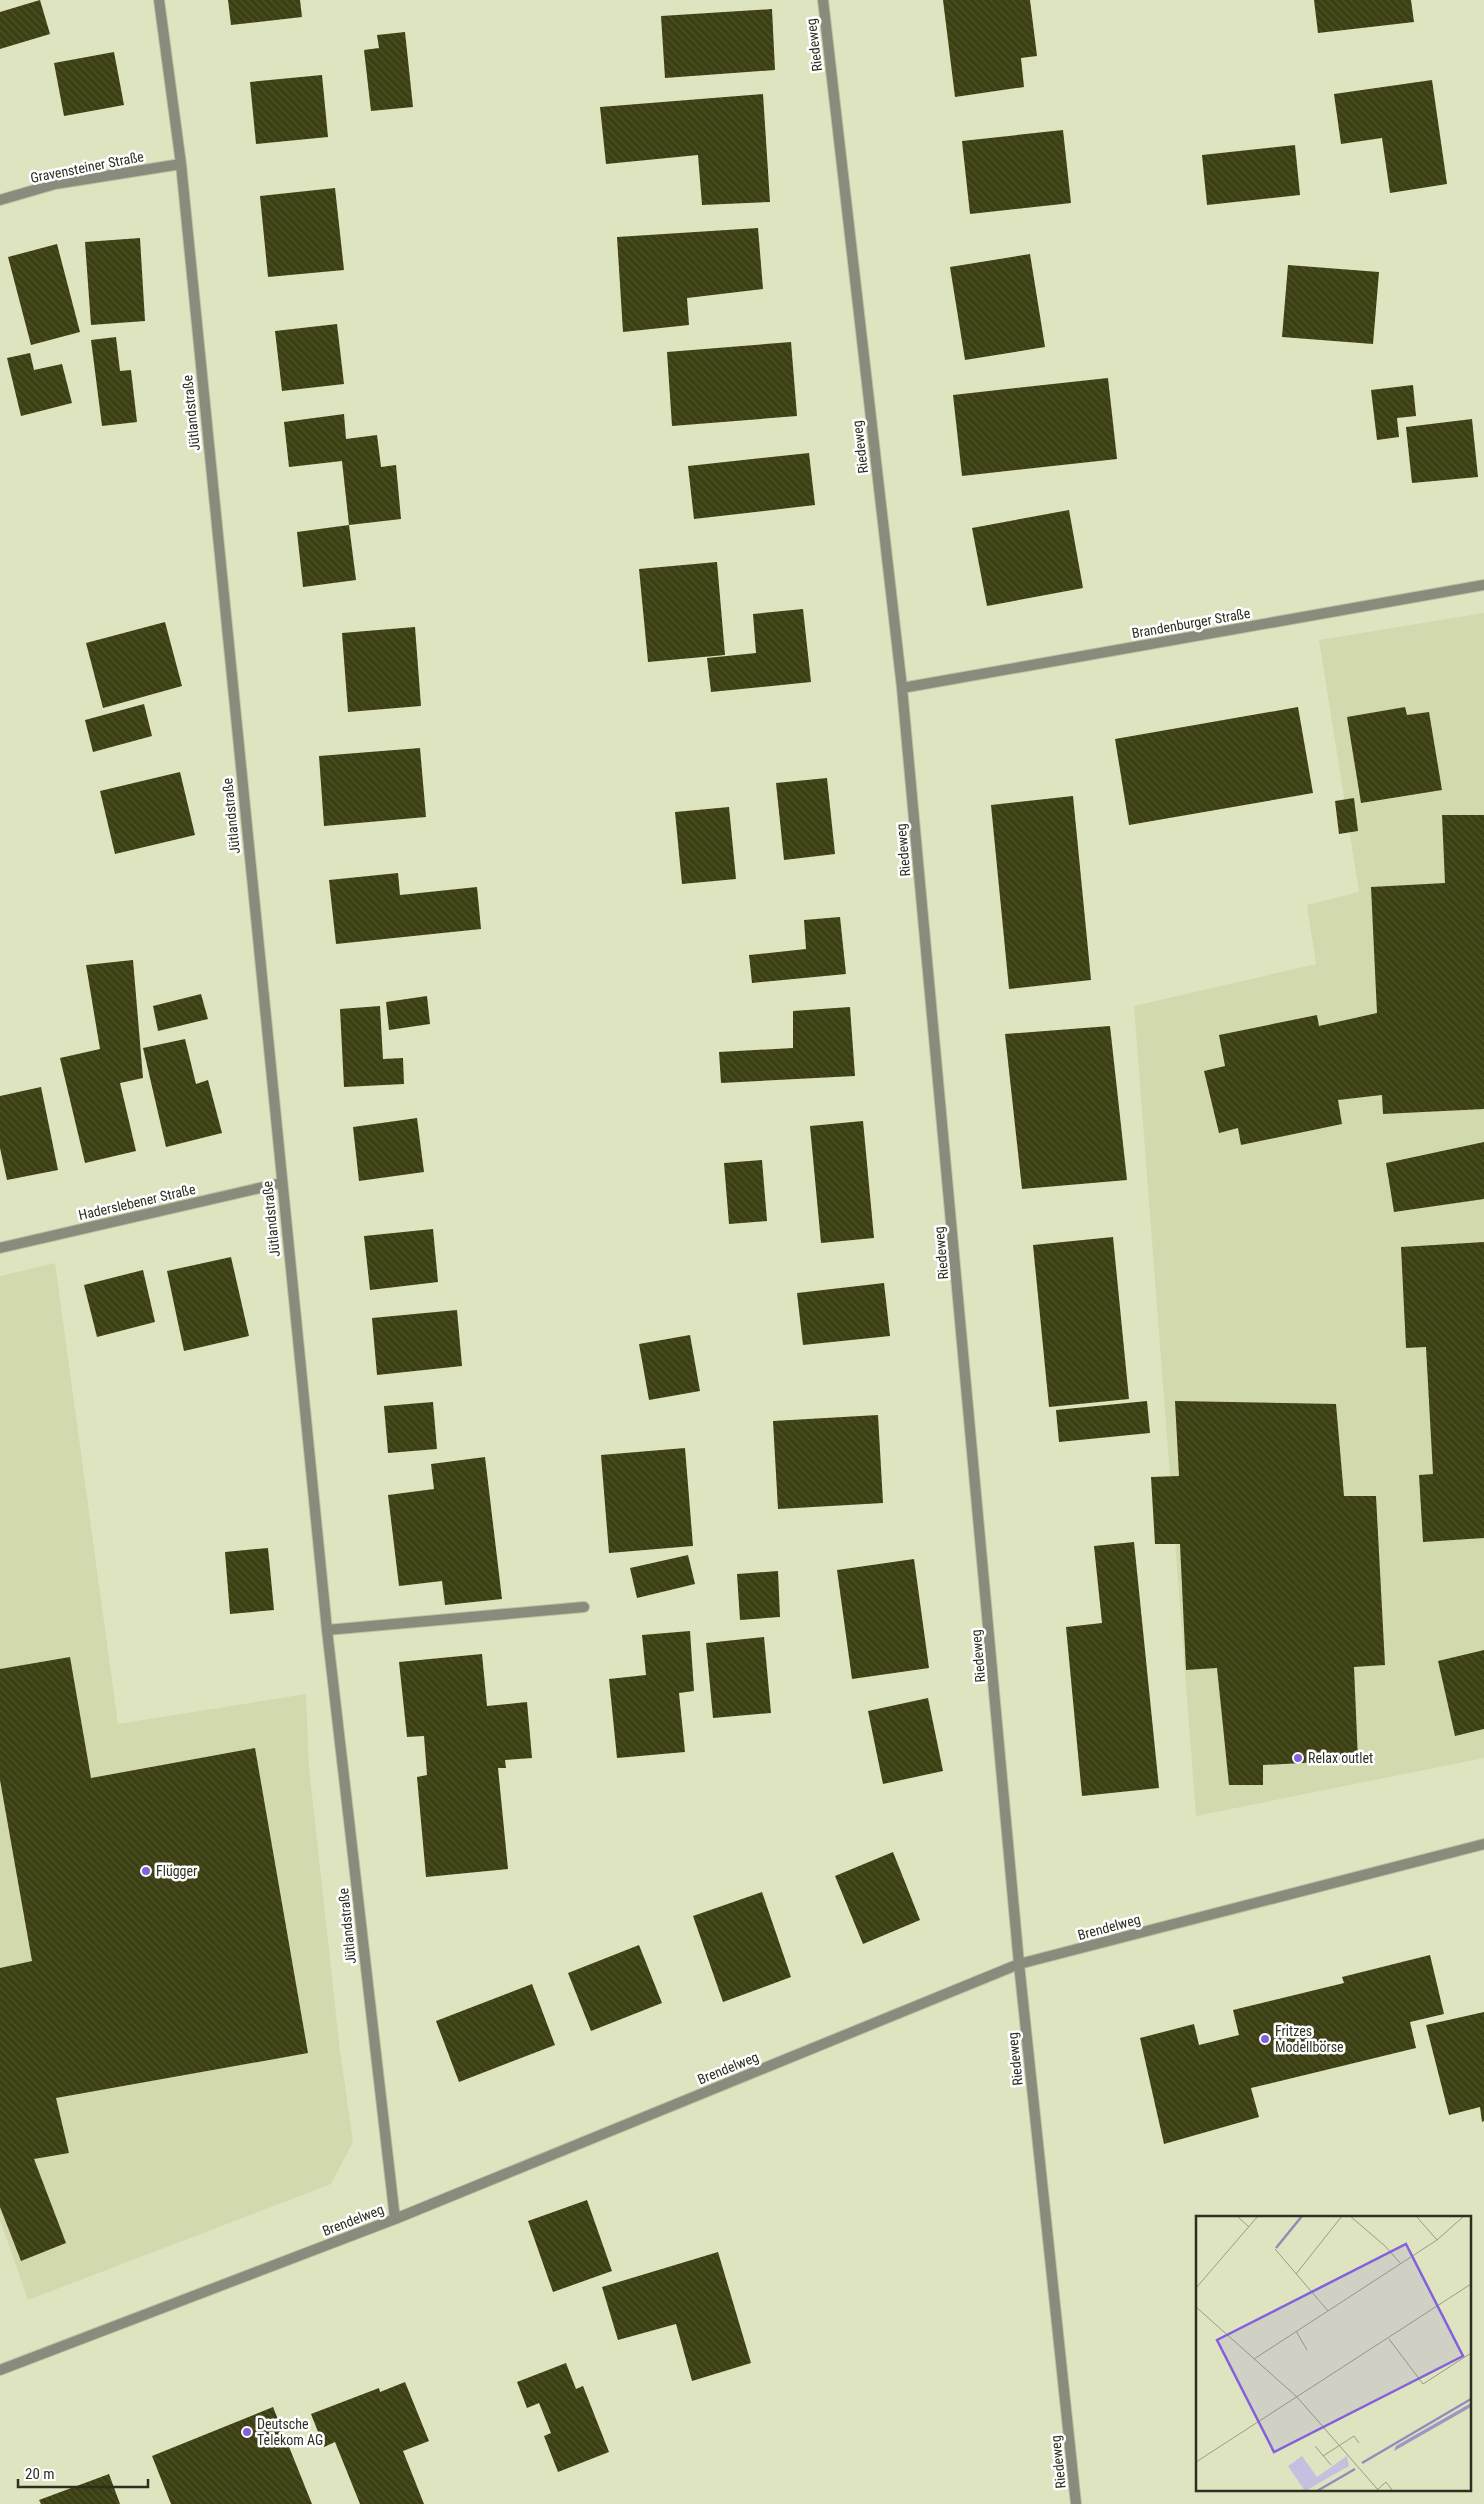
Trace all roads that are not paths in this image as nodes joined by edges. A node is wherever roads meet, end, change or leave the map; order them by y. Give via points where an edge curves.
1 (159, 0) edge
2 (823, 0) edge
3 (181, 164) junction
4 (0, 200) edge
5 (1484, 585) edge
6 (902, 688) junction
7 (281, 1183) junction
8 (0, 1248) edge
9 (584, 1607) dead end
10 (327, 1630) junction
11 (1484, 1844) edge
12 (1019, 1964) junction
13 (395, 2219) junction
14 (0, 2370) edge
15 (1076, 2504) edge

1 - 3 street, Jütlandstraße
2 - 6 street, Riedeweg
3 - 4 street, Gravensteiner Straße via 54,184
3 - 7 street, Jütlandstraße
5 - 6 street, Brandenburger Straße
6 - 12 street, Riedeweg
7 - 8 street, Haderslebener Straße
7 - 10 street, Jütlandstraße
9 - 10 street
10 - 13 street, Jütlandstraße
11 - 12 street, Brendelweg
12 - 13 street, Brendelweg
12 - 15 street, Riedeweg
13 - 14 street, Brendelweg

